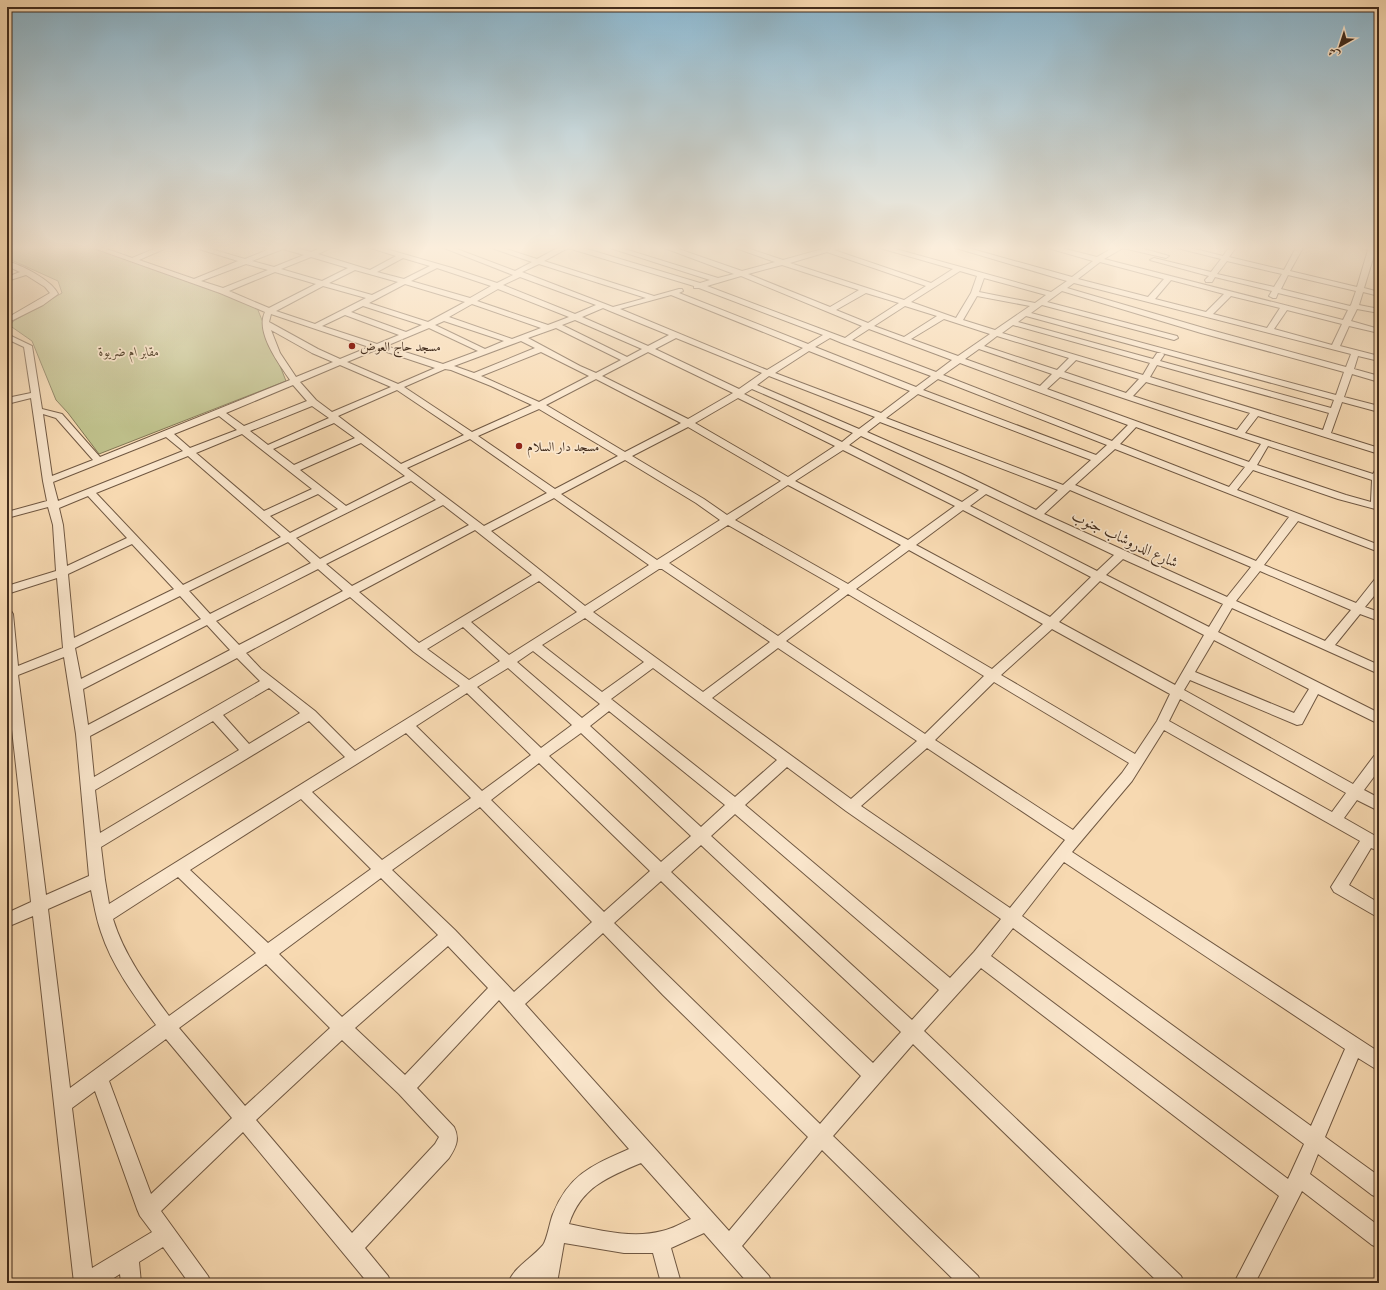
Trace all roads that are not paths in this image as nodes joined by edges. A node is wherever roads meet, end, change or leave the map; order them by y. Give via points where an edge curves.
1 (36, 306) edge
2 (248, 306) edge
3 (285, 306) edge
4 (356, 306) edge
5 (372, 306) edge
6 (463, 306) edge
7 (488, 306) edge
8 (551, 306) edge
9 (600, 306) edge
10 (607, 306) edge
11 (620, 306) edge
12 (704, 306) edge
13 (754, 306) edge
14 (822, 306) edge
15 (837, 306) edge
16 (899, 306) edge
17 (914, 306) edge
18 (967, 306) edge
19 (1035, 306) edge
20 (1047, 306) edge
21 (1115, 306) edge
22 (1173, 306) edge
23 (1217, 306) edge
24 (1277, 306) edge
25 (1349, 306) edge
26 (1353, 307) junction
27 (613, 308) junction
28 (1284, 308) junction
29 (1183, 309) junction
30 (831, 310) junction
31 (1379, 311) edge
32 (345, 312) junction
33 (1024, 313) junction
34 (576, 316) junction
35 (943, 316) junction
36 (1208, 316) junction
37 (267, 317) junction
38 (444, 318) junction
39 (7, 321) edge
40 (958, 321) junction
41 (1173, 321) junction
42 (1011, 322) junction
43 (1346, 323) junction
44 (428, 325) junction
45 (553, 326) junction
46 (868, 326) junction
47 (1187, 326) junction
48 (315, 327) junction
49 (1269, 331) junction
50 (1379, 331) edge
51 (996, 333) junction
52 (405, 334) junction
53 (676, 335) junction
54 (829, 335) junction
55 (7, 336) edge
56 (1174, 338) junction
57 (906, 339) junction
58 (517, 340) junction
59 (845, 341) junction
60 (378, 346) junction
61 (977, 346) junction
62 (807, 348) junction
63 (1335, 348) junction
64 (541, 349) junction
65 (650, 349) junction
66 (1162, 351) junction
67 (484, 352) junction
68 (1355, 354) junction
69 (1075, 357) junction
70 (959, 359) junction
71 (1379, 359) edge
72 (628, 360) junction
73 (341, 362) junction
74 (1157, 362) junction
75 (446, 366) junction
76 (1348, 370) junction
77 (768, 373) junction
78 (1058, 374) junction
79 (936, 375) junction
80 (474, 376) junction
81 (596, 376) junction
82 (1259, 377) junction
83 (1145, 378) junction
84 (1379, 379) edge
85 (294, 380) junction
86 (751, 385) junction
87 (398, 387) junction
88 (1253, 389) junction
89 (915, 390) junction
90 (1041, 390) junction
91 (738, 394) junction
92 (34, 396) junction
93 (1128, 397) junction
94 (1339, 398) junction
95 (7, 401) edge
96 (313, 402) junction
97 (539, 404) junction
98 (1379, 409) edge
99 (37, 410) junction
100 (220, 412) junction
101 (1256, 412) junction
102 (1334, 412) junction
103 (333, 417) junction
104 (880, 417) junction
105 (688, 423) junction
106 (1134, 424) junction
107 (243, 430) junction
108 (167, 433) junction
109 (859, 434) junction
110 (1239, 434) junction
111 (1326, 434) junction
112 (470, 435) junction
113 (362, 439) junction
114 (1266, 443) junction
115 (1114, 444) junction
116 (842, 446) junction
117 (266, 449) junction
118 (1379, 451) edge
119 (191, 452) junction
120 (624, 457) junction
121 (98, 460) junction
122 (1097, 460) junction
123 (1251, 466) junction
124 (399, 468) junction
125 (292, 469) junction
126 (1378, 474) edge
127 (412, 477) junction
128 (48, 481) junction
129 (788, 481) junction
130 (1066, 487) junction
131 (986, 489) junction
132 (319, 490) junction
133 (1231, 491) junction
134 (90, 492) junction
135 (554, 493) junction
136 (444, 500) junction
137 (52, 505) junction
138 (963, 506) junction
139 (1377, 506) edge
140 (345, 510) junction
141 (7, 515) edge
142 (264, 515) junction
143 (1037, 515) junction
144 (1295, 517) junction
145 (727, 520) junction
146 (479, 528) junction
147 (289, 538) junction
148 (133, 539) junction
149 (909, 545) junction
150 (1379, 549) edge
151 (1121, 554) junction
152 (320, 564) junction
153 (659, 565) junction
154 (1257, 566) junction
155 (62, 573) junction
156 (539, 576) junction
157 (1098, 576) junction
158 (1379, 582) edge
159 (7, 590) edge
160 (182, 590) junction
161 (350, 590) junction
162 (848, 590) junction
163 (1228, 603) junction
164 (1359, 608) junction
165 (585, 612) junction
166 (7, 614) edge
167 (1379, 617) edge
168 (209, 619) junction
169 (464, 622) junction
170 (1051, 623) junction
171 (1211, 633) junction
172 (780, 642) junction
173 (534, 645) junction
174 (1327, 647) junction
175 (69, 648) junction
176 (418, 649) junction
177 (237, 652) junction
178 (509, 661) junction
179 (653, 662) junction
180 (1379, 670) edge
181 (9, 674) edge
182 (1188, 674) junction
183 (993, 675) junction
184 (269, 682) junction
185 (1316, 686) junction
186 (76, 687) junction
187 (468, 687) junction
188 (1177, 692) junction
189 (703, 698) junction
190 (606, 701) junction
191 (214, 714) junction
192 (310, 714) junction
193 (1379, 719) edge
194 (1162, 723) junction
195 (581, 725) junction
196 (407, 726) junction
197 (83, 734) junction
198 (926, 741) junction
199 (248, 751) junction
200 (541, 756) junction
201 (354, 758) junction
202 (786, 760) junction
203 (1379, 760) edge
204 (1138, 762) junction
205 (89, 788) junction
206 (302, 791) junction
207 (1355, 791) junction
208 (481, 800) junction
209 (735, 804) junction
210 (1379, 805) edge
211 (850, 808) junction
212 (1335, 820) junction
213 (699, 836) junction
214 (1074, 838) junction
215 (1374, 842) edge
216 (93, 844) junction
217 (1062, 853) junction
218 (179, 868) junction
219 (382, 869) junction
220 (661, 870) junction
221 (97, 880) junction
222 (39, 906) junction
223 (1379, 911) edge
224 (104, 916) junction
225 (1012, 918) junction
226 (7, 920) edge
227 (602, 922) junction
228 (449, 935) junction
229 (268, 953) junction
230 (980, 957) junction
231 (499, 988) junction
232 (951, 989) junction
233 (512, 1003) junction
234 (167, 1027) junction
235 (342, 1028) junction
236 (912, 1031) junction
237 (1355, 1046) junction
238 (1379, 1062) edge
239 (873, 1075) junction
240 (100, 1077) junction
241 (406, 1088) junction
242 (63, 1104) junction
243 (244, 1118) junction
244 (821, 1135) junction
245 (1315, 1140) junction
246 (644, 1152) junction
247 (1294, 1185) junction
248 (1379, 1188) edge
249 (148, 1210) junction
250 (706, 1221) junction
251 (165, 1235) junction
252 (1379, 1238) edge
253 (556, 1240) junction
254 (660, 1242) junction
255 (730, 1246) junction
256 (352, 1247) junction
257 (129, 1257) junction
258 (85, 1283) edge
259 (131, 1283) edge
260 (201, 1283) edge
261 (381, 1283) edge
262 (518, 1283) edge
263 (547, 1283) edge
264 (671, 1283) edge
265 (762, 1283) edge
266 (971, 1283) edge
267 (1174, 1283) edge
268 (1244, 1283) edge

1 - 39 street
2 - 37 street
3 - 37 street
4 - 32 street
5 - 44 street
6 - 38 street
7 - 45 street
8 - 34 street
9 - 34 street
10 - 27 street
11 - 27 street
12 - 62 street
13 - 54 street
14 - 30 street
15 - 30 street
16 - 46 street
17 - 35 street
18 - 40 street
19 - 33 street
20 - 56 street
21 - 41 street
22 - 29 street
23 - 36 street
24 - 28 street
25 - 26 street
26 - 31 street
26 - 43 street
27 - 53 street
28 - 43 street
28 - 49 street
29 - 36 street
29 - 41 street
30 - 46 street
32 - 48 street
32 - 52 street
33 - 42 street
33 - 66 street
34 - 45 street
34 - 65 street
35 - 40 street
35 - 57 street
36 - 49 street
37 - 48 street
37 - 73 street via 311,349
37 - 85 street via 276,353
38 - 44 street
38 - 58 street
40 - 51 street
41 - 47 street
42 - 51 street
42 - 74 street
43 - 50 street
43 - 63 street
44 - 52 street
44 - 67 street
45 - 58 street
45 - 72 street
46 - 57 street
46 - 59 street
47 - 56 street
47 - 76 street
48 - 60 street
49 - 63 street
51 - 61 street
51 - 69 street
52 - 60 street
53 - 65 street
53 - 77 street
54 - 59 street
54 - 62 street
55 - 92 street via 28,346
56 - 66 street
57 - 70 street
58 - 64 street
58 - 67 street
59 - 79 street
60 - 73 street
60 - 75 street via 435,365
61 - 70 street
61 - 78 street
62 - 77 street
62 - 89 street
63 - 68 street
64 - 80 street
64 - 81 street
65 - 72 street
65 - 91 street
66 - 74 street
66 - 82 street
67 - 75 street
68 - 71 street
68 - 76 street
69 - 78 street
69 - 83 street
70 - 79 street
70 - 90 street
72 - 81 street
73 - 85 street
73 - 87 street
74 - 83 street
74 - 88 street
75 - 80 street
75 - 87 street
76 - 84 street
76 - 94 street
77 - 86 street
77 - 104 street
78 - 90 street
78 - 93 street
79 - 89 street
79 - 115 street
80 - 97 street
81 - 97 street
81 - 105 street
82 - 88 street
82 - 94 street
83 - 93 street
83 - 101 street
85 - 96 street
85 - 100 street
86 - 91 street
86 - 109 street, شارع الدروشاب جنوب
87 - 103 street
87 - 112 street
88 - 102 street
89 - 104 street
89 - 122 street
90 - 106 street
91 - 105 street
91 - 116 street
92 - 95 street
92 - 99 street
93 - 110 street
94 - 98 street
94 - 102 street
96 - 103 street
96 - 107 street
97 - 112 street
97 - 120 street
99 - 121 street via 59,416
99 - 128 street
100 - 107 street
100 - 108 street
101 - 110 street
101 - 111 street
102 - 111 street
103 - 113 street
103 - 117 street
104 - 109 street
104 - 130 street
105 - 120 street
105 - 129 street
106 - 115 street
106 - 123 street
107 - 117 street
107 - 119 street
108 - 119 street
108 - 121 street
109 - 116 street
109 - 131 street, شارع الدروشاب جنوب
110 - 114 street
111 - 118 street
112 - 124 street
112 - 135 street
113 - 124 street
113 - 125 street
114 - 123 street
114 - 126 street
115 - 122 street
115 - 133 street
116 - 129 street
116 - 138 street
117 - 125 street
119 - 134 street
119 - 142 street
120 - 135 street
120 - 145 street via 700,501
121 - 128 street
122 - 130 street
123 - 133 street
123 - 139 street via 1342,497
124 - 127 street
125 - 132 street
126 - 139 street
127 - 136 street
127 - 140 street
128 - 137 street
129 - 145 street
129 - 149 street
130 - 143 street
130 - 154 street
131 - 138 street
131 - 143 street, شارع الدروشاب جنوب
132 - 140 street
132 - 142 street
133 - 144 street
134 - 137 street
134 - 148 street
135 - 146 street
135 - 153 street
136 - 146 street
136 - 152 street
137 - 141 street
137 - 155 street via 58,525
138 - 149 street
138 - 157 street
140 - 147 street
142 - 147 street
143 - 151 street, شارع الدروشاب جنوب
144 - 150 street
144 - 154 street
145 - 153 street
145 - 162 street
146 - 156 street
146 - 161 street
147 - 152 street
147 - 160 street
148 - 155 street
148 - 160 street
149 - 162 street
149 - 170 street
151 - 157 street
151 - 163 street, شارع الدروشاب جنوب
152 - 161 street
152 - 168 street
153 - 165 street
153 - 172 street
154 - 163 street
154 - 164 street
155 - 159 street
155 - 175 street
156 - 165 street
156 - 169 street
157 - 170 street
157 - 171 street
158 - 164 street
160 - 168 street
160 - 175 street
161 - 176 street
161 - 177 street
162 - 172 street
162 - 183 street
163 - 171 street
163 - 174 street, شارع الدروشاب جنوب
164 - 167 street
164 - 174 street
165 - 173 street
165 - 179 street
166 - 181 street
168 - 177 street
168 - 186 street
169 - 176 street
169 - 178 street
170 - 183 street
170 - 188 street
171 - 182 street
171 - 185 street
172 - 189 street
172 - 198 street
173 - 178 street
173 - 190 street
174 - 180 street, شارع الدروشاب جنوب
175 - 181 street
175 - 186 street
176 - 187 street via 453,673
177 - 184 street
177 - 197 street
178 - 187 street
178 - 195 street
179 - 189 street
179 - 190 street
181 - 222 street
182 - 185 street via 1297,720
182 - 188 street
183 - 198 street
183 - 204 street
184 - 191 street
184 - 192 street
185 - 193 street
186 - 197 street
187 - 196 street
187 - 200 street
188 - 194 street
188 - 207 street
189 - 202 street
190 - 195 street
190 - 209 street
191 - 199 street
191 - 205 street
192 - 199 street
192 - 201 street
194 - 204 street
194 - 212 street
195 - 200 street
195 - 213 street
196 - 201 street
196 - 208 street
197 - 205 street
198 - 211 street
198 - 214 street
199 - 216 street
200 - 208 street
200 - 220 street
201 - 206 street
202 - 209 street
202 - 211 street
203 - 207 street
204 - 214 street
205 - 216 street
206 - 218 street
206 - 219 street
207 - 210 street
207 - 212 street
208 - 219 street
208 - 227 street
209 - 213 street
209 - 232 street
211 - 225 street
212 - 215 street
213 - 220 street
213 - 236 street
214 - 217 street
215 - 223 street via 1339,887
216 - 221 street
217 - 225 street
217 - 237 street
218 - 224 street
218 - 229 street
219 - 228 street
219 - 229 street
220 - 227 street
220 - 239 street
221 - 222 street
221 - 224 street
222 - 226 street
222 - 242 street
224 - 234 street via 117,951 138,987
225 - 230 street
225 - 245 street
227 - 233 street
227 - 244 street
228 - 231 street
228 - 235 street
229 - 234 street
229 - 235 street
230 - 232 street
230 - 247 street
231 - 233 street
231 - 241 street
232 - 236 street
233 - 246 street
234 - 240 street
234 - 243 street
235 - 241 street
235 - 243 street
236 - 239 street
236 - 267 street
237 - 238 street
237 - 245 street
239 - 244 street
240 - 242 street
240 - 249 street
241 - 256 street via 448,1133 448,1142
242 - 258 street
243 - 249 street
243 - 256 street
244 - 255 street
244 - 266 street
245 - 247 street
245 - 248 street
246 - 250 street
246 - 253 street via 587,1180 577,1189 563,1215
247 - 252 street
247 - 268 street
249 - 251 street
250 - 254 street
250 - 255 street
251 - 257 street
251 - 260 street
253 - 254 street
253 - 262 street
253 - 263 street
254 - 264 street
255 - 265 street
256 - 261 street
257 - 258 street
257 - 259 street

